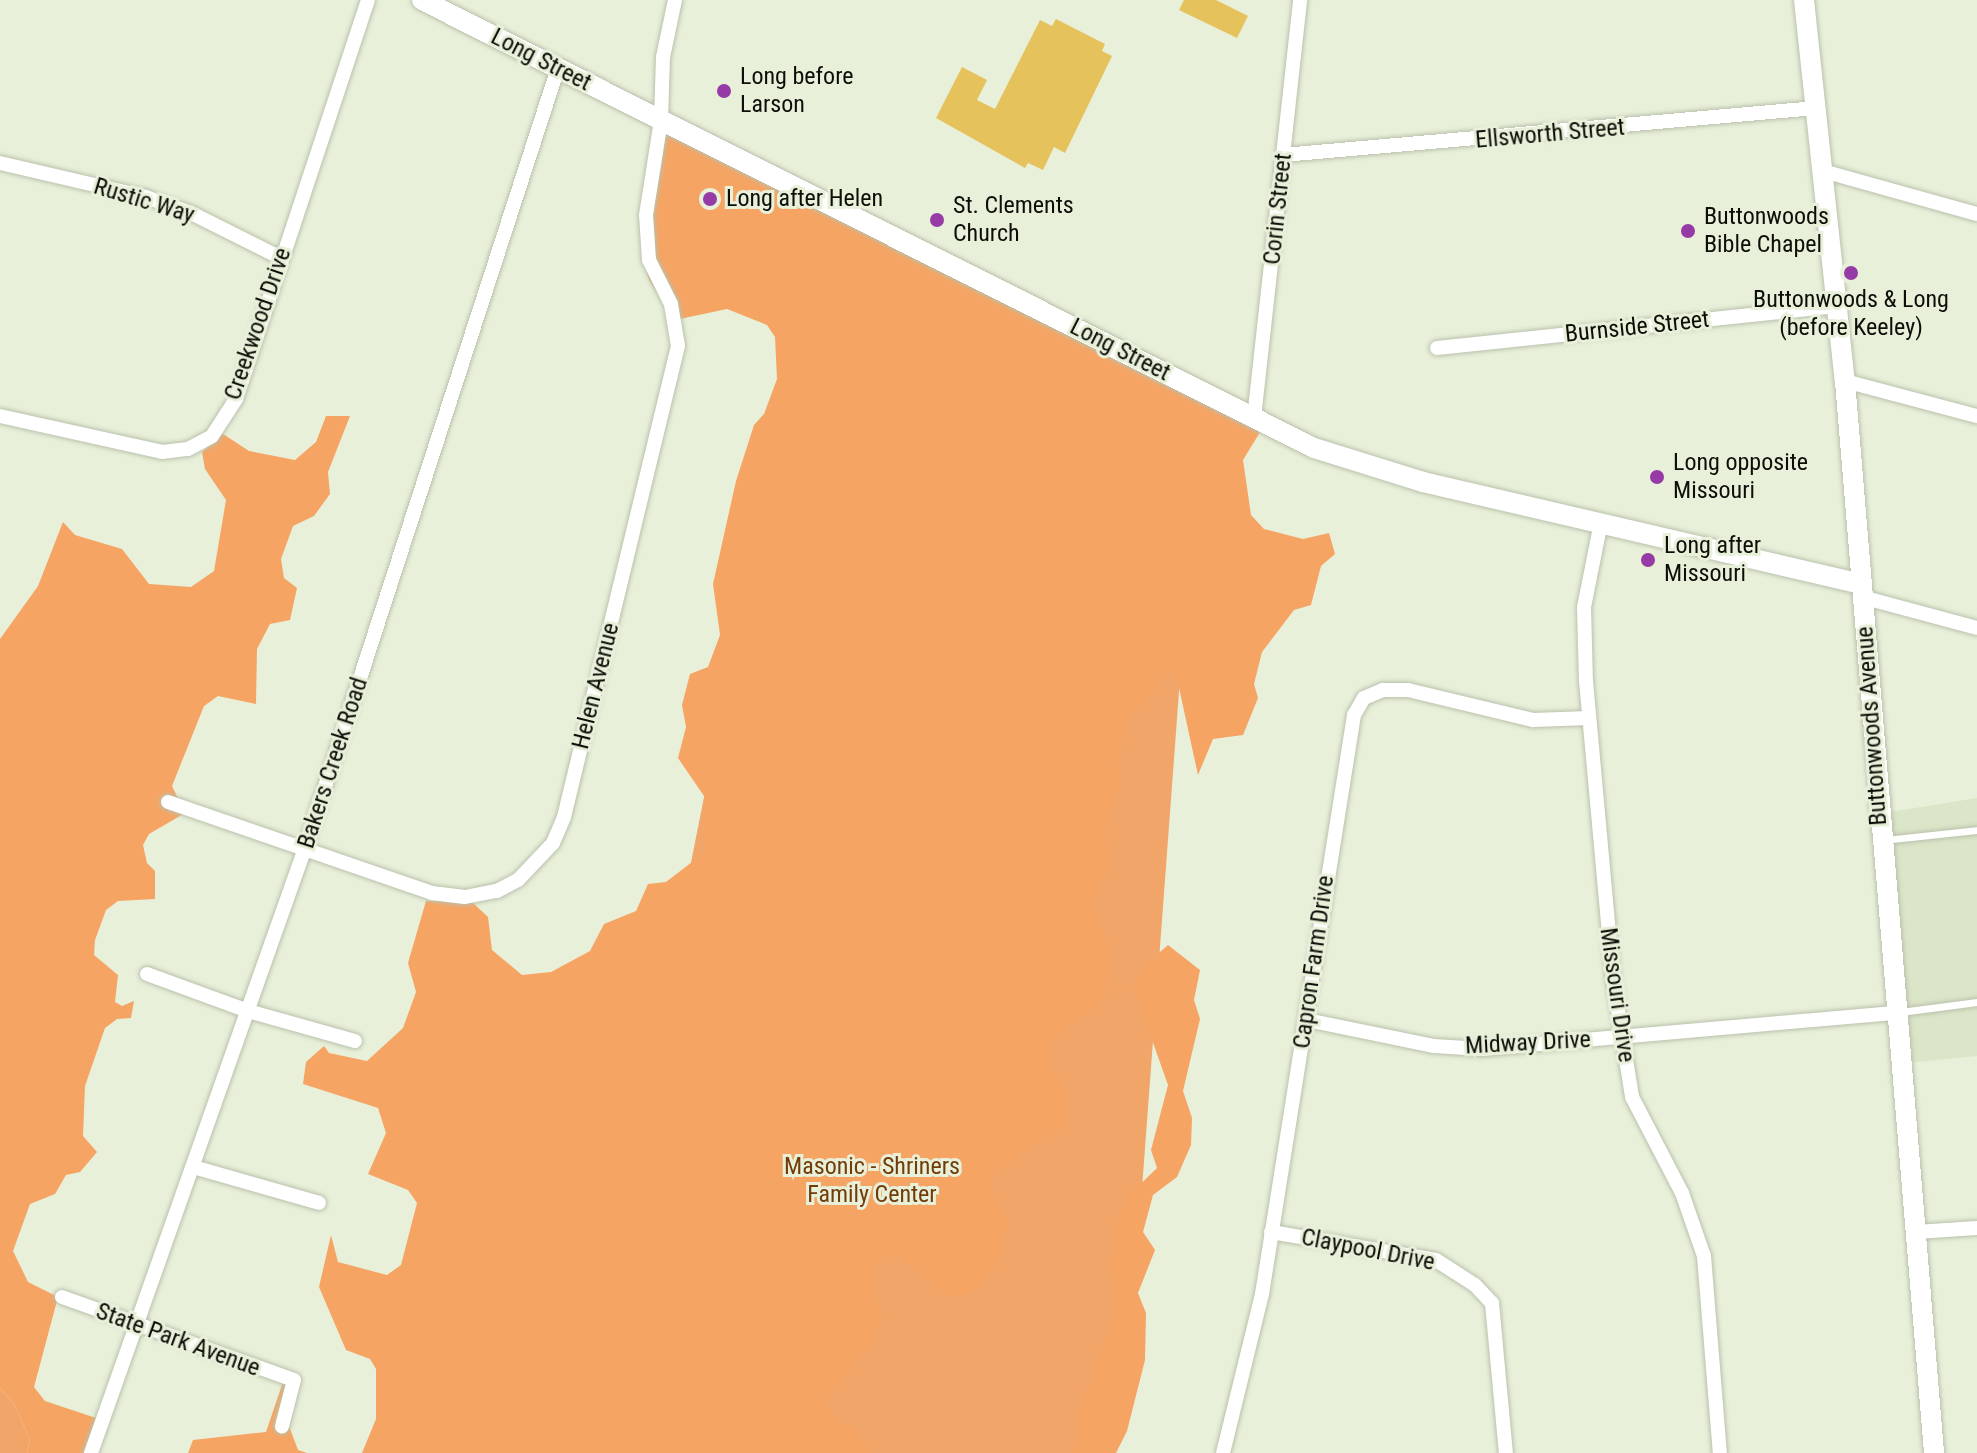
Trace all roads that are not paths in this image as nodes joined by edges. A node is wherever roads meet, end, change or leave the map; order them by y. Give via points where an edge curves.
1 (368, 0) edge
2 (422, 0) edge
3 (675, 0) edge
4 (1300, 0) edge
5 (1804, 0) edge
6 (558, 68) junction
7 (1816, 108) junction
8 (661, 120) junction
9 (1283, 155) junction
10 (0, 163) edge
11 (1823, 171) junction
12 (1977, 214) edge
13 (281, 258) junction
14 (1837, 306) junction
15 (1437, 348) dead end
16 (1845, 381) junction
17 (0, 416) edge
18 (1977, 416) edge
19 (1254, 418) junction
20 (1601, 522) junction
21 (1862, 590) junction
22 (1977, 628) edge
23 (1589, 718) junction
24 (168, 802) dead end
25 (1977, 830) edge
26 (1880, 840) junction
27 (305, 848) junction
28 (147, 974) dead end
29 (1977, 1002) edge
30 (248, 1011) junction
31 (1896, 1013) junction
32 (1307, 1020) junction
33 (1621, 1037) junction
34 (355, 1041) dead end
35 (193, 1167) junction
36 (319, 1203) dead end
37 (1977, 1228) edge
38 (1271, 1232) junction
39 (1916, 1232) junction
40 (62, 1297) dead end
41 (136, 1327) junction
42 (282, 1426) dead end
43 (91, 1453) edge
44 (1223, 1453) edge
45 (1506, 1453) edge
46 (1720, 1453) edge
47 (1934, 1453) edge

1 - 13 street, Creekwood Drive
2 - 6 street, Long Street
3 - 8 street, Helen Avenue via 663,57
4 - 9 street, Corin Street
5 - 7 street, Buttonwoods Avenue
6 - 8 street, Long Street
6 - 27 street, Bakers Creek Road
7 - 9 street, Ellsworth Street
7 - 11 street, Buttonwoods Avenue
8 - 19 street, Long Street
8 - 27 street, Helen Avenue via 646,215 649,260 671,304 678,346 564,817 553,843 518,880 497,891 465,897 432,893
9 - 19 street, Corin Street
10 - 13 street, Rustic Way via 146,197
11 - 12 street
11 - 14 street, Buttonwoods Avenue
13 - 17 street, Creekwood Drive via 236,399 212,436 188,449 162,452
14 - 15 street, Burnside Street
14 - 16 street, Buttonwoods Avenue
16 - 18 street
16 - 21 street, Buttonwoods Avenue
19 - 20 street, Long Street via 1314,448 1423,482
20 - 21 street, Long Street
20 - 23 street, Missouri Drive via 1584,607
21 - 22 street
21 - 26 street, Buttonwoods Avenue
23 - 32 street, Capron Farm Drive via 1533,720 1408,690 1383,690 1364,698 1345,750
23 - 33 street, Missouri Drive
24 - 27 street, Helen Avenue
25 - 26 lane
26 - 31 street, Buttonwoods Avenue
27 - 30 street, Bakers Creek Road
28 - 30 street
29 - 31 lane
30 - 34 street
30 - 35 street, Bakers Creek Road
31 - 33 street, Midway Drive
31 - 39 street, Buttonwoods Avenue
32 - 33 street, Midway Drive via 1434,1046 1482,1049
32 - 38 street, Capron Farm Drive
33 - 46 street, Missouri Drive via 1632,1097 1682,1193 1704,1256
35 - 36 street
35 - 41 street, Bakers Creek Road
37 - 39 street
38 - 44 street, Capron Farm Drive
38 - 45 street, Claypool Drive via 1436,1260 1475,1285 1492,1303
39 - 47 street, Buttonwoods Avenue
40 - 41 street, State Park Avenue
41 - 42 street, State Park Avenue via 294,1380
41 - 43 street, Bakers Creek Road

